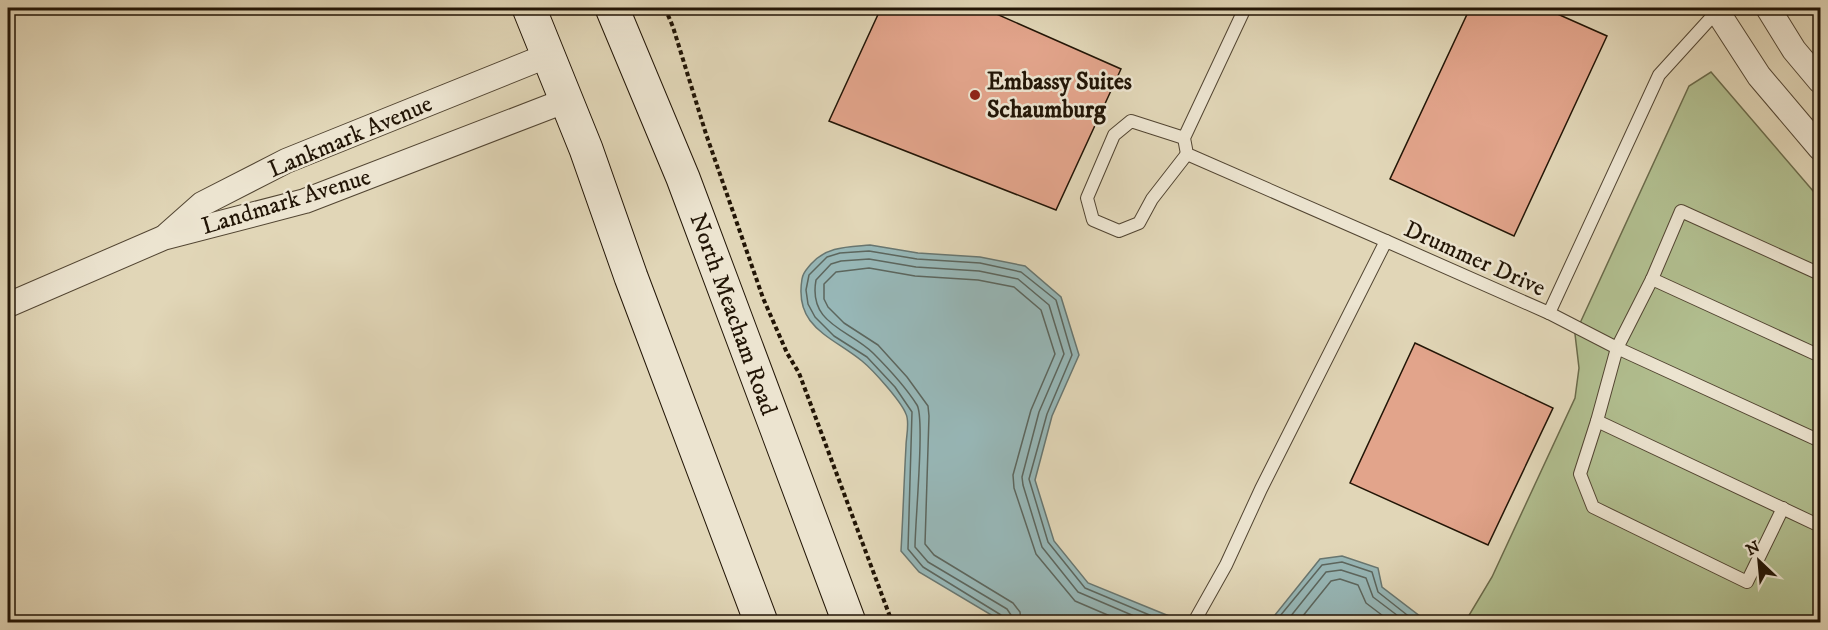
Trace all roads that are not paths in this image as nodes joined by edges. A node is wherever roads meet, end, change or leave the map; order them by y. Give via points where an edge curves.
1 (530, 8) edge
2 (612, 8) edge
3 (1245, 8) edge
4 (1718, 8) edge
5 (1768, 8) edge
6 (549, 55) junction
7 (1821, 81) edge
8 (567, 100) junction
9 (1184, 138) junction
10 (1821, 148) edge
11 (1187, 154) junction
12 (163, 238) junction
13 (1386, 241) junction
14 (1821, 274) edge
15 (1652, 279) junction
16 (8, 305) edge
17 (1549, 313) junction
18 (1617, 348) junction
19 (1821, 356) edge
20 (1597, 421) junction
21 (1821, 441) edge
22 (1783, 508) junction
23 (1821, 526) edge
24 (762, 622) edge
25 (849, 622) edge
26 (1194, 622) edge

1 - 6 main road
2 - 25 main road, North Meacham Road via 683,178
3 - 9 lane
4 - 10 street via 1759,76
4 - 17 lane, Drummer Drive via 1659,75
5 - 7 street via 1794,50
6 - 8 main road
6 - 12 street, Lankmark Avenue via 286,161 202,204
8 - 12 street, Landmark Avenue via 305,201
8 - 24 main road
9 - 11 lane
9 - 11 lane via 1131,121 1114,135 1087,198 1094,220 1119,231 1139,224 1152,199
11 - 13 lane
12 - 16 street, Landmark Avenue
13 - 17 lane, Drummer Drive
13 - 26 lane, Drummer Drive via 1226,566
14 - 15 lane via 1681,211
15 - 18 lane
15 - 19 lane
17 - 18 lane
18 - 20 lane
18 - 21 lane
20 - 22 lane
20 - 22 lane via 1580,474 1593,507 1747,582
22 - 23 lane

